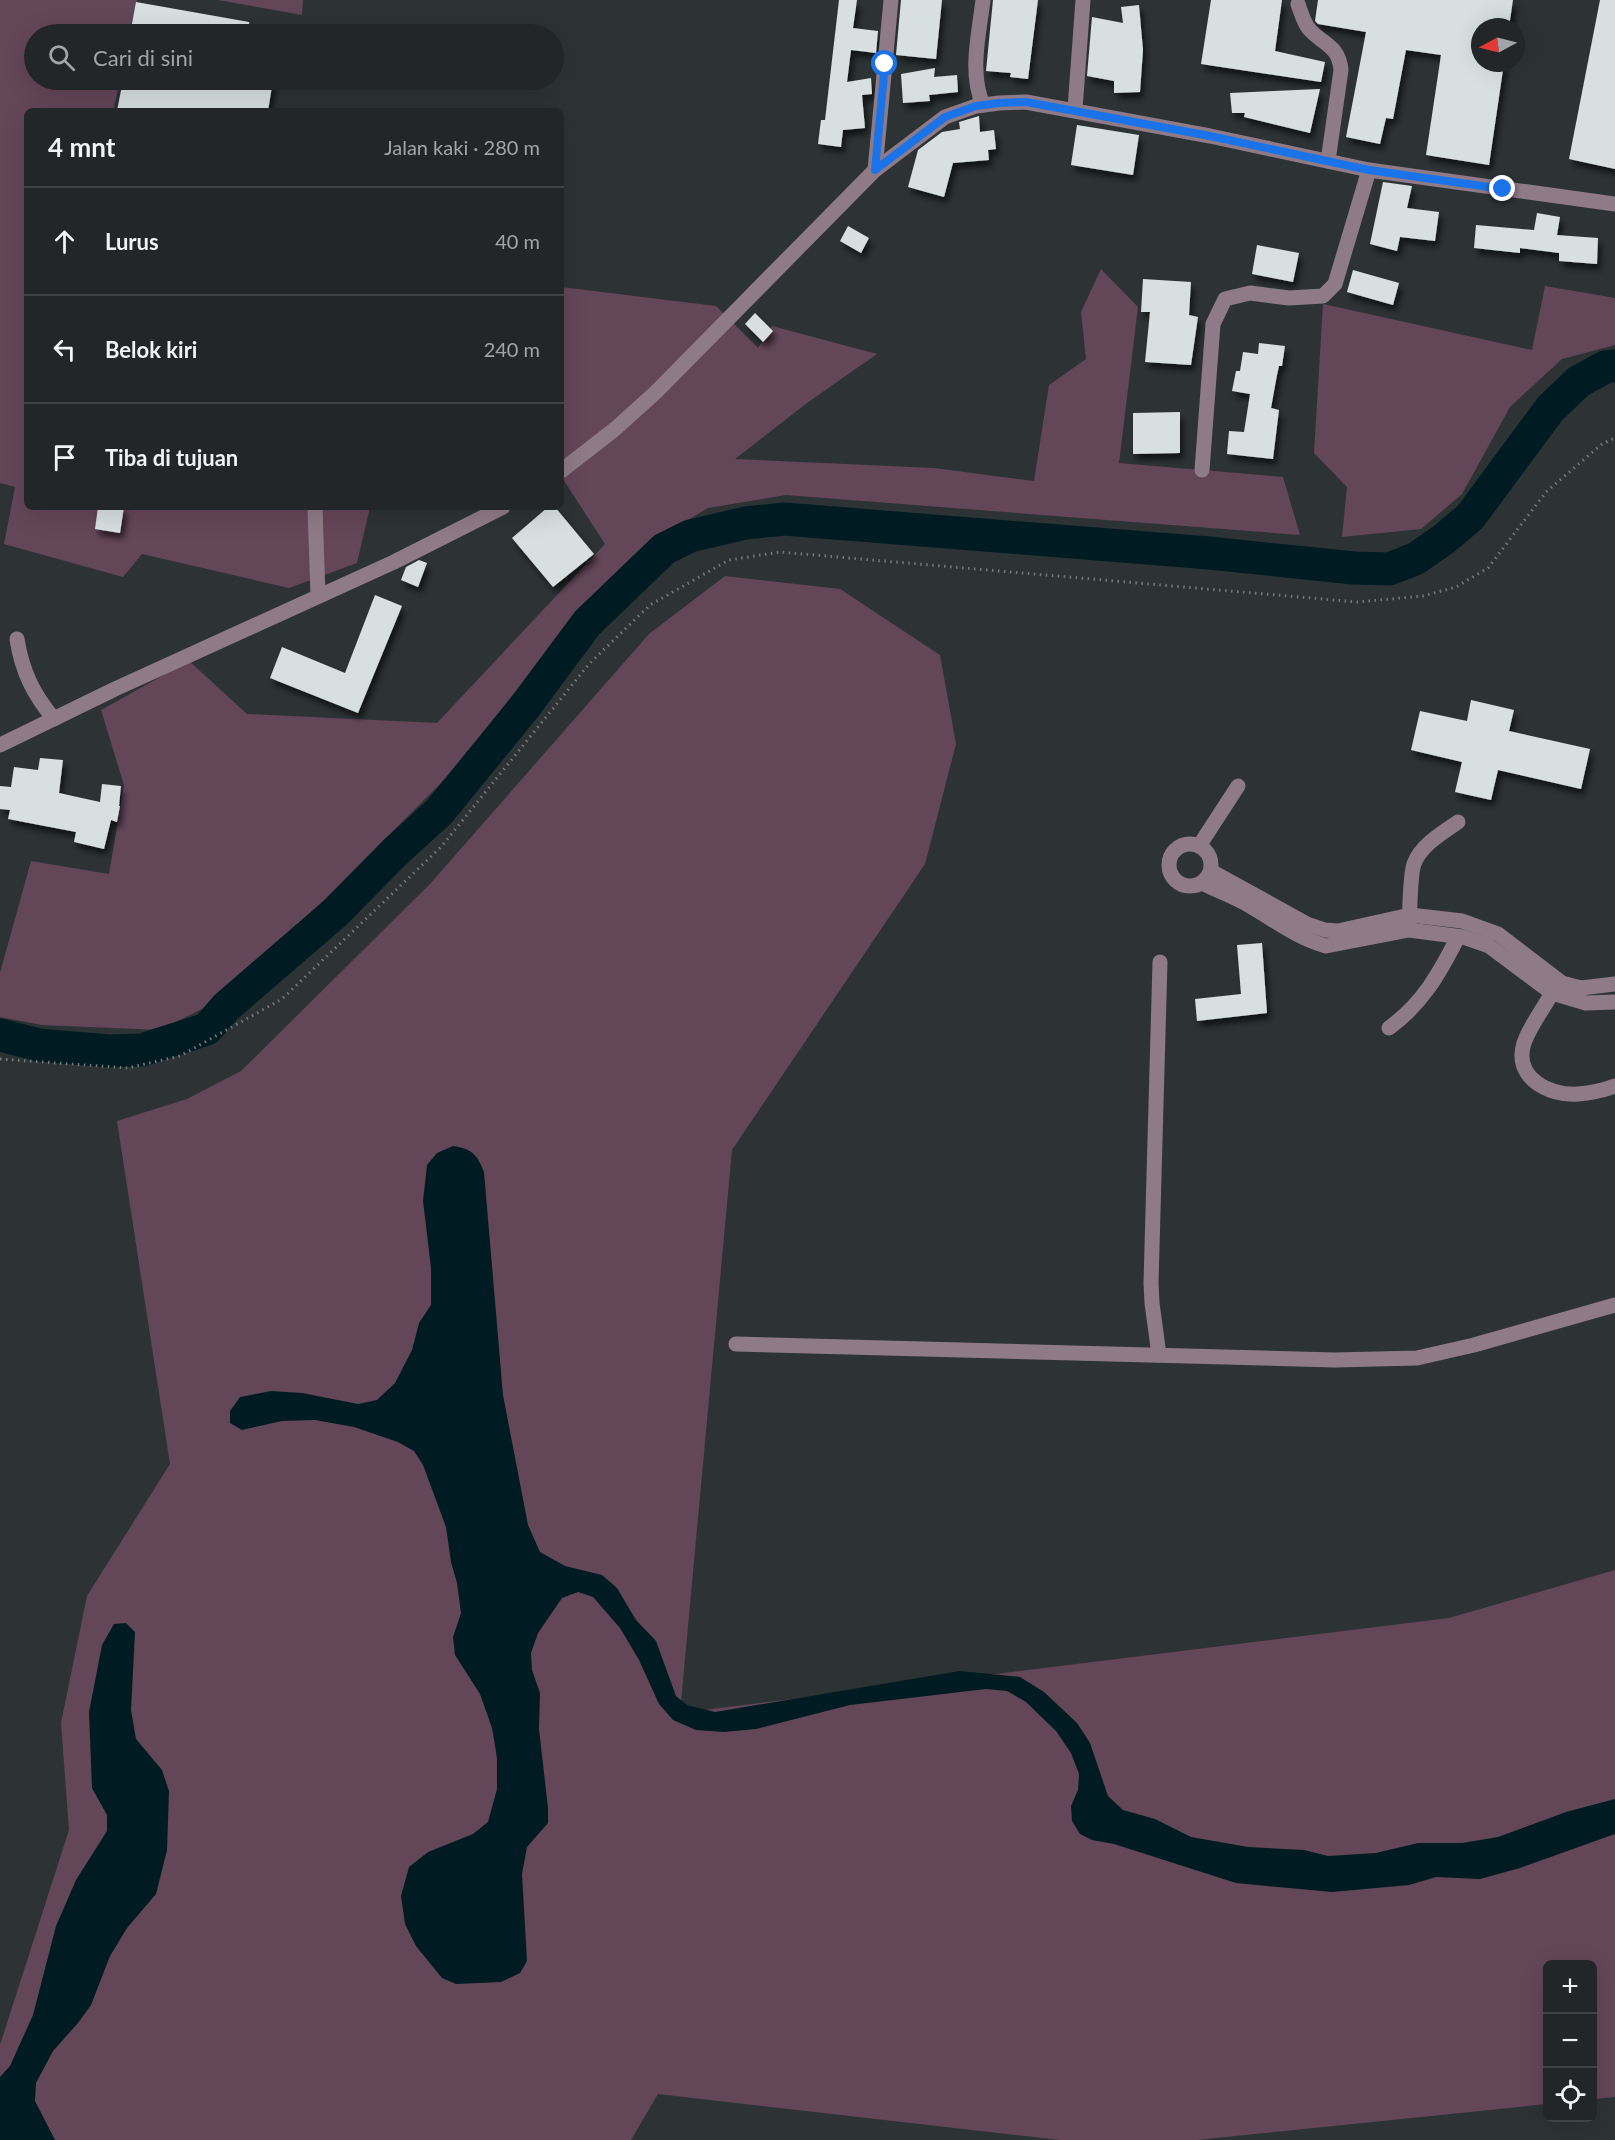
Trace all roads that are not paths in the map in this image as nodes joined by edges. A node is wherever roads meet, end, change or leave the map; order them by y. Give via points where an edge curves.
1 (891, 0) edge
2 (983, 0) edge
3 (1083, 0) edge
4 (1298, 4) dead end
5 (983, 105) junction
6 (1075, 109) junction
7 (1328, 161) junction
8 (875, 170) junction
9 (1369, 170) junction
10 (1615, 204) edge
11 (564, 469) edge
12 (1202, 470) dead end
13 (315, 510) edge
14 (497, 510) edge
15 (318, 596) junction
16 (17, 639) dead end
17 (54, 719) junction
18 (0, 745) edge
19 (1238, 786) dead end
20 (1458, 822) dead end
21 (1199, 846) junction
22 (1207, 877) junction
23 (1410, 923) junction
24 (1458, 937) junction
25 (1160, 962) dead end
26 (1615, 984) edge
27 (1552, 993) junction
28 (1615, 1002) edge
29 (1389, 1028) dead end
30 (1615, 1086) edge
31 (1615, 1305) edge
32 (736, 1344) dead end
33 (1159, 1355) junction

1 - 8 street
2 - 5 street via 976,85
3 - 6 street
4 - 7 street via 1308,28 1334,49 1340,59
5 - 6 street via 1026,102
5 - 8 street via 945,117
6 - 7 street
7 - 9 street
8 - 11 street via 656,392
9 - 10 street
9 - 12 street via 1335,284 1323,296 1288,298 1250,293 1225,299 1216,314
13 - 15 street
14 - 15 street
15 - 17 street
16 - 17 street via 20,662 28,680
17 - 18 street
19 - 21 street
20 - 23 street via 1438,836 1414,863
21 - 22 street via 1209,856
21 - 22 street via 1184,844 1177,848 1168,867 1181,885 1196,886
22 - 23 street via 1299,937 1326,946
23 - 24 street
23 - 26 street via 1462,921 1498,934 1562,983 1581,988
24 - 27 street via 1489,946
24 - 29 street via 1429,990
25 - 33 street via 1151,1283
27 - 28 street via 1586,1003
27 - 30 street via 1524,1042 1525,1071 1533,1081 1558,1093 1577,1094
31 - 33 street via 1417,1358
32 - 33 street

